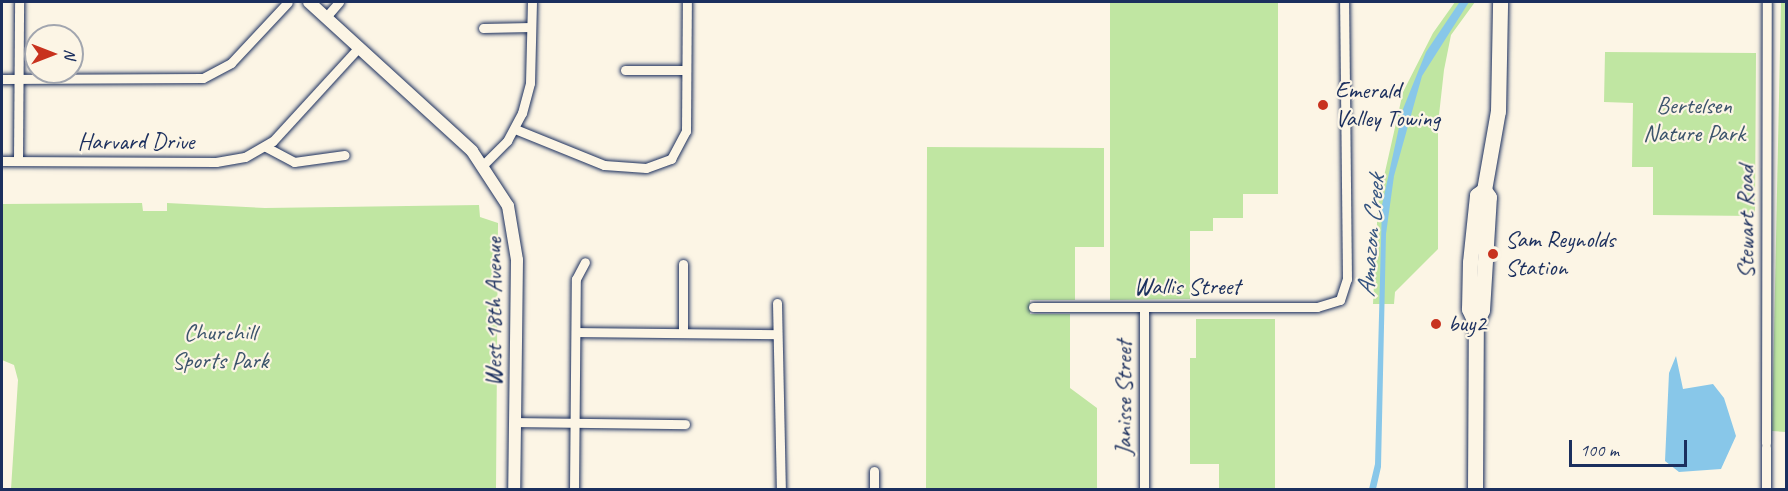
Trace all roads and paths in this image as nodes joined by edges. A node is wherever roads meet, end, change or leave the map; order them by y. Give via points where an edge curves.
1 (19, 2) edge
2 (288, 2) edge
3 (309, 2) edge
4 (339, 2) edge
5 (532, 2) edge
6 (687, 2) edge
7 (1344, 2) edge
8 (1500, 2) edge
9 (1767, 2) edge
10 (326, 17) junction
11 (531, 27) junction
12 (483, 28) dead end
13 (359, 48) junction
14 (625, 70) dead end
15 (686, 70) junction
16 (2, 79) edge
17 (18, 79) junction
18 (515, 129) junction
19 (266, 147) junction
20 (345, 155) dead end
21 (2, 162) edge
22 (18, 162) junction
23 (484, 164) junction
24 (585, 262) dead end
25 (683, 264) dead end
26 (777, 303) dead end
27 (1033, 307) dead end
28 (1144, 307) junction
29 (576, 332) junction
30 (683, 333) junction
31 (777, 334) junction
32 (515, 422) junction
33 (574, 422) junction
34 (685, 424) dead end
35 (874, 471) dead end
36 (514, 489) edge
37 (574, 489) edge
38 (782, 489) edge
39 (874, 489) edge
40 (1144, 489) edge
41 (1475, 489) edge
42 (1766, 489) edge

1 - 17 street
2 - 17 street via 231,63 203,78
3 - 10 street, West 18th Avenue
4 - 10 street
5 - 11 street
6 - 15 street
7 - 28 street, Wallis Street via 1347,279 1340,300 1325,307
8 - 41 main road via 1499,96 1484,190 1477,195 1470,254 1469,309 1476,324
9 - 42 street, Stewart Road
10 - 13 street, West 18th Avenue
11 - 12 street
11 - 18 street via 530,83
13 - 19 street, Harvard Drive
13 - 23 street, West 18th Avenue
14 - 15 street
15 - 18 street via 683,144 658,166 595,164
16 - 17 street
17 - 22 street
18 - 23 street
19 - 20 street via 294,162
19 - 22 street, Harvard Drive via 224,162
21 - 22 street, Harvard Drive
23 - 32 street, West 18th Avenue via 508,206 516,240
24 - 29 street via 576,279
25 - 30 street
26 - 31 street
27 - 28 street, Wallis Street
28 - 40 street, Janisse Street
29 - 30 street
29 - 33 street
30 - 31 street
31 - 38 street
32 - 33 street
32 - 36 street, West 18th Avenue
33 - 34 street
33 - 37 street
35 - 39 street

